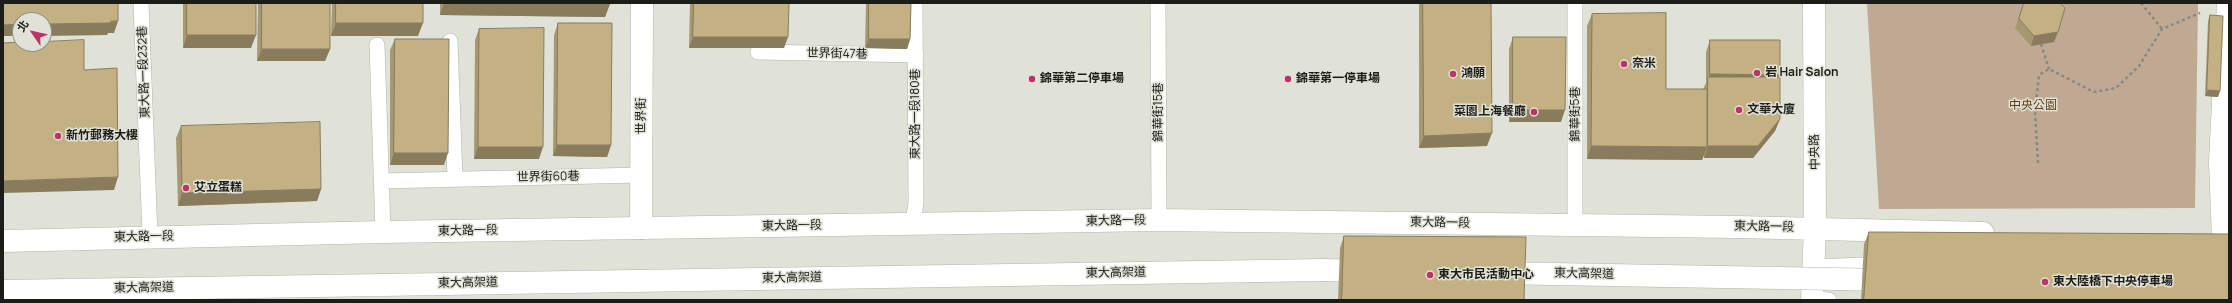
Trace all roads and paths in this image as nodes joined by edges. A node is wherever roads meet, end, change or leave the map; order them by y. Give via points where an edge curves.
1 (141, 3) edge
2 (642, 3) edge
3 (915, 3) edge
4 (1158, 3) edge
5 (1576, 3) edge
6 (1814, 3) edge
7 (2141, 3) edge
8 (2228, 3) edge
9 (2204, 11) dead end
10 (2162, 28) junction
11 (450, 41) edge
12 (2041, 44) edge
13 (377, 45) dead end
14 (758, 52) edge
15 (916, 55) junction
16 (2049, 69) junction
17 (2038, 163) dead end
18 (641, 175) junction
19 (455, 179) junction
20 (381, 181) junction
21 (1160, 220) junction
22 (913, 224) junction
23 (1575, 224) junction
24 (641, 228) junction
25 (1815, 228) junction
26 (383, 232) junction
27 (2001, 234) edge
28 (150, 236) junction
29 (2199, 238) edge
30 (2226, 239) edge
31 (3, 241) edge
32 (1864, 265) dead end
33 (1812, 267) junction
34 (1388, 271) edge
35 (1475, 273) edge
36 (1912, 280) edge
37 (3, 291) edge
38 (1817, 300) edge

1 - 28 lane, 東大路一段232巷
2 - 18 street, 世界街
3 - 15 lane, 東大路一段180巷
4 - 21 lane, 錦華街15巷
5 - 23 lane, 錦華街5巷
6 - 25 street, 中央路
7 - 10 path
8 - 30 street via 2220,162
9 - 10 path
10 - 16 path via 2139,66 2116,88 2094,92
11 - 19 lane
12 - 16 path
13 - 20 lane
14 - 15 lane, 世界街47巷
15 - 22 lane, 東大路一段180巷 via 916,202
16 - 17 path via 2039,76 2034,112
18 - 19 lane, 世界街60巷
18 - 24 street, 世界街
19 - 20 lane, 世界街60巷
20 - 26 lane
21 - 22 street, 東大路一段
21 - 23 street, 東大路一段
22 - 24 street, 東大路一段
23 - 25 street, 東大路一段
24 - 26 street, 東大路一段
25 - 27 street, 東大路一段
25 - 33 street, 中央路
26 - 28 street, 東大路一段
28 - 31 street, 東大路一段
29 - 30 street
32 - 33 lane
33 - 38 street, 中央路
34 - 37 street, 東大高架道, bridge
35 - 36 street, 東大高架道, bridge

